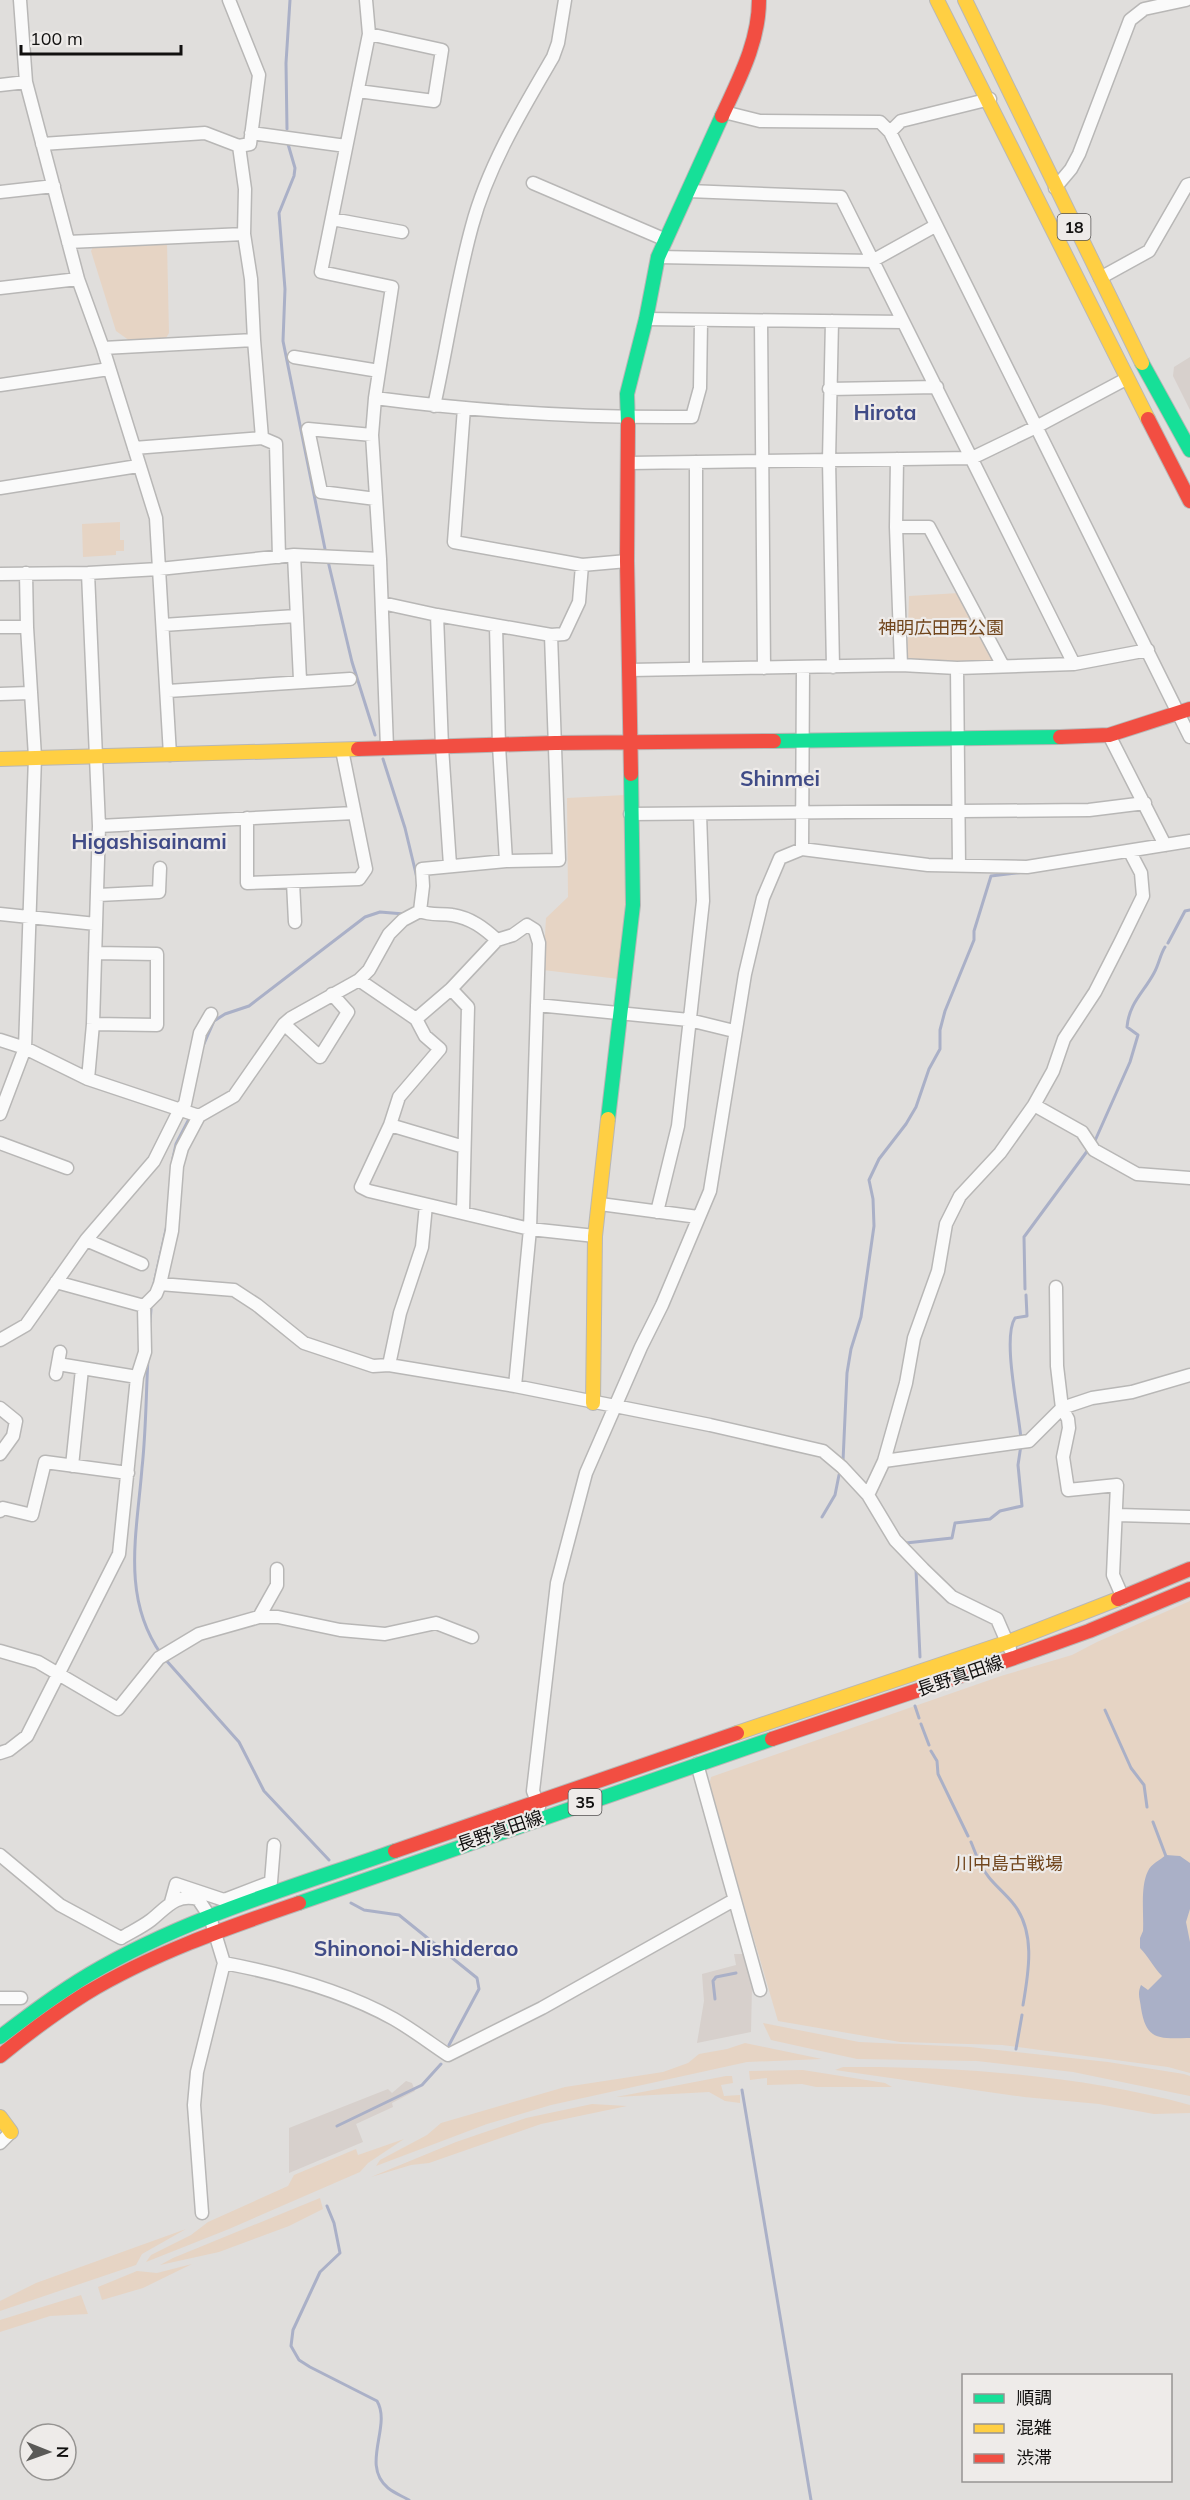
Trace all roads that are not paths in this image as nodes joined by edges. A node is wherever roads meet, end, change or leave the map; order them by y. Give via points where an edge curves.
1 (20, 0) edge
2 (229, 0) edge
3 (366, 0) edge
4 (565, 0) edge
5 (759, 0) edge
6 (937, 0) edge
7 (965, 0) edge
8 (1186, 0) edge
9 (369, 34) junction
10 (26, 82) junction
11 (0, 85) edge
12 (358, 91) junction
13 (990, 99) junction
14 (724, 112) junction
15 (890, 132) junction
16 (251, 133) junction
17 (42, 144) junction
18 (239, 146) junction
19 (346, 146) junction
20 (533, 183) dead end
21 (1190, 184) edge
22 (54, 186) junction
23 (1055, 188) junction
24 (688, 191) junction
25 (0, 192) edge
26 (332, 219) junction
27 (935, 226) junction
28 (402, 232) dead end
29 (244, 234) junction
30 (666, 240) junction
31 (68, 242) junction
32 (658, 256) junction
33 (872, 261) junction
34 (1100, 278) junction
35 (78, 279) junction
36 (0, 288) edge
37 (646, 319) junction
38 (701, 321) junction
39 (761, 321) junction
40 (832, 321) junction
41 (903, 322) junction
42 (254, 340) junction
43 (103, 348) junction
44 (294, 357) dead end
45 (109, 369) junction
46 (379, 371) junction
47 (1126, 379) junction
48 (0, 385) edge
49 (937, 387) junction
50 (829, 389) junction
51 (375, 398) junction
52 (434, 406) junction
53 (464, 408) junction
54 (626, 418) junction
55 (1036, 427) junction
56 (372, 435) junction
57 (262, 438) junction
58 (134, 448) junction
59 (1190, 450) edge
60 (972, 458) junction
61 (897, 459) junction
62 (761, 460) junction
63 (829, 460) junction
64 (696, 462) junction
65 (629, 463) junction
66 (138, 466) junction
67 (0, 488) edge
68 (376, 499) junction
69 (1190, 501) edge
70 (896, 526) junction
71 (294, 555) junction
72 (279, 557) junction
73 (381, 559) junction
74 (627, 561) junction
75 (582, 565) junction
76 (159, 569) junction
77 (26, 573) junction
78 (88, 573) junction
79 (0, 574) edge
80 (382, 603) junction
81 (437, 615) junction
82 (296, 616) junction
83 (164, 625) junction
84 (496, 626) junction
85 (0, 627) edge
86 (27, 627) junction
87 (551, 635) junction
88 (1149, 650) junction
89 (1074, 664) junction
90 (901, 665) junction
91 (1003, 666) junction
92 (833, 667) junction
93 (764, 668) junction
94 (803, 668) junction
95 (957, 668) junction
96 (696, 669) junction
97 (630, 670) junction
98 (350, 679) dead end
99 (300, 680) junction
100 (168, 690) junction
101 (30, 693) junction
102 (0, 694) edge
103 (1185, 712) edge
104 (1110, 735) junction
105 (1190, 737) edge
106 (958, 739) junction
107 (802, 740) junction
108 (630, 742) junction
109 (555, 743) junction
110 (499, 746) junction
111 (442, 747) junction
112 (387, 748) junction
113 (342, 750) junction
114 (170, 755) junction
115 (96, 756) junction
116 (35, 758) junction
117 (0, 759) edge
118 (1145, 803) junction
119 (958, 811) junction
120 (354, 813) junction
121 (804, 813) junction
122 (630, 814) junction
123 (700, 814) junction
124 (247, 818) junction
125 (99, 826) junction
126 (1190, 841) edge
127 (1165, 845) junction
128 (802, 849) junction
129 (1130, 852) junction
130 (506, 861) junction
131 (450, 865) junction
132 (959, 865) junction
133 (160, 868) dead end
134 (293, 882) junction
135 (98, 895) junction
136 (420, 911) junction
137 (0, 914) edge
138 (31, 918) junction
139 (295, 922) dead end
140 (96, 924) junction
141 (497, 940) junction
142 (95, 953) junction
143 (359, 980) junction
144 (451, 989) junction
145 (332, 994) junction
146 (537, 1005) junction
147 (621, 1013) junction
148 (211, 1014) dead end
149 (416, 1020) junction
150 (689, 1020) junction
151 (93, 1024) junction
152 (284, 1024) junction
153 (734, 1031) junction
154 (0, 1040) edge
155 (25, 1048) junction
156 (88, 1079) junction
157 (1034, 1105) junction
158 (180, 1109) junction
159 (0, 1114) edge
160 (199, 1116) junction
161 (390, 1125) junction
162 (0, 1143) edge
163 (464, 1147) junction
164 (67, 1168) dead end
165 (1190, 1178) edge
166 (600, 1204) junction
167 (426, 1205) junction
168 (463, 1212) junction
169 (657, 1212) junction
170 (698, 1217) junction
171 (530, 1229) junction
172 (595, 1236) junction
173 (86, 1240) junction
174 (142, 1264) dead end
175 (56, 1281) junction
176 (160, 1284) junction
177 (1056, 1287) dead end
178 (144, 1306) junction
179 (0, 1340) edge
180 (58, 1363) dead end
181 (389, 1365) junction
182 (82, 1369) junction
183 (1190, 1375) edge
184 (137, 1377) junction
185 (514, 1386) junction
186 (593, 1403) junction
187 (616, 1407) junction
188 (0, 1408) edge
189 (1062, 1408) junction
190 (0, 1454) edge
191 (884, 1461) junction
192 (72, 1466) junction
193 (129, 1473) junction
194 (867, 1495) junction
195 (0, 1511) edge
196 (1117, 1515) junction
197 (1190, 1517) edge
198 (278, 1569) dead end
199 (1190, 1569) edge
200 (1190, 1589) edge
201 (1123, 1598) junction
202 (259, 1617) junction
203 (472, 1637) dead end
204 (1008, 1642) junction
205 (0, 1651) edge
206 (1014, 1658) junction
207 (58, 1676) junction
208 (0, 1753) edge
209 (697, 1764) junction
210 (536, 1800) junction
211 (542, 1816) junction
212 (274, 1845) dead end
213 (0, 1855) edge
214 (273, 1888) junction
215 (195, 1894) junction
216 (734, 1900) junction
217 (226, 1906) junction
218 (210, 1917) junction
219 (216, 1934) junction
220 (224, 1963) junction
221 (760, 1990) dead end
222 (0, 1998) edge
223 (21, 1998) dead end
224 (0, 2037) edge
225 (0, 2056) edge
226 (0, 2117) edge
227 (11, 2132) joint
228 (0, 2143) edge
229 (202, 2213) dead end

1 - 10 street
2 - 16 street via 259,75
3 - 9 street
4 - 52 street via 553,57 508,139 472,226
5 - 14 main road via 750,54
6 - 13 main road, 18
7 - 23 main road, 18
8 - 23 street via 1144,9 1130,20 1079,154
9 - 12 street
9 - 12 street via 442,50 434,101
10 - 11 street
10 - 17 street
12 - 19 street
13 - 15 street via 901,121
13 - 47 main road, 18
14 - 15 street via 760,121 880,122
14 - 24 main road
15 - 27 street
16 - 18 street via 250,144
16 - 19 street
17 - 18 street via 205,133
17 - 22 street
18 - 29 street
19 - 26 street
20 - 30 street
21 - 34 street via 1149,251
22 - 25 street
22 - 31 street
23 - 34 main road, 18
24 - 30 main road
24 - 33 street via 841,198
26 - 28 street
26 - 46 street via 321,272 392,287
27 - 33 street
27 - 55 street
29 - 31 street
29 - 42 street
30 - 32 main road
31 - 35 street
32 - 33 street
32 - 37 main road
33 - 41 street
34 - 59 main road, 18
35 - 36 street
35 - 43 street
37 - 38 street
37 - 54 main road via 632,369
38 - 39 street
38 - 54 street via 700,388 692,417
39 - 40 street
39 - 62 street
40 - 41 street
40 - 50 street
41 - 49 street
42 - 43 street
42 - 57 street
43 - 45 street
44 - 46 street
45 - 48 street
45 - 58 street
46 - 51 street
47 - 55 street
47 - 69 main road, 18
49 - 50 street
49 - 60 street
50 - 63 street
51 - 52 street
51 - 56 street
52 - 53 street
53 - 54 street
53 - 75 street via 454,542
54 - 65 main road
55 - 60 street
55 - 88 street
56 - 68 street
56 - 68 street via 308,429 321,492
57 - 58 street
57 - 72 street via 276,444
58 - 66 street
60 - 61 street
60 - 89 street
61 - 63 street
61 - 70 street
62 - 63 street
62 - 64 street
62 - 93 street
63 - 92 street
64 - 65 street
64 - 96 street
65 - 74 main road
66 - 67 street
66 - 76 street via 156,518
68 - 73 street
70 - 90 street
70 - 91 street via 929,527
71 - 72 street
71 - 73 street
71 - 82 street
72 - 76 street
73 - 80 street
74 - 75 street
74 - 97 main road
75 - 87 street via 579,602 564,634
76 - 78 street
76 - 83 street
77 - 78 street
77 - 79 street
77 - 86 street
78 - 115 street
80 - 81 street
80 - 112 street
81 - 84 street
81 - 111 street
82 - 83 street
82 - 99 street
83 - 100 street
84 - 87 street
84 - 110 street
85 - 86 street
86 - 101 street
87 - 109 street
88 - 89 street
88 - 103 street
89 - 91 street
90 - 92 street
90 - 95 street
91 - 95 street
92 - 94 street
93 - 94 street
93 - 96 street
94 - 107 street
95 - 106 street
96 - 97 street
97 - 108 main road
98 - 99 street
99 - 100 street
100 - 114 street
101 - 102 street
101 - 116 street
103 - 104 main road
103 - 105 street
104 - 106 main road
104 - 118 street
106 - 107 main road
106 - 119 street
107 - 108 main road
107 - 121 street
108 - 109 main road
108 - 122 main road
109 - 110 main road
109 - 130 street via 559,860
110 - 111 main road
110 - 130 street
111 - 112 main road
111 - 131 street
112 - 113 main road
113 - 114 main road
113 - 120 street
114 - 115 main road
115 - 116 main road
115 - 125 street
116 - 117 main road
116 - 138 street
118 - 119 street via 1089,810
118 - 127 street
119 - 121 street
119 - 132 street
120 - 124 street
120 - 134 street via 366,870 359,879
121 - 123 street
121 - 128 street
122 - 123 street
122 - 147 main road via 633,904
123 - 150 street via 703,901
124 - 125 street
124 - 134 street via 248,883
125 - 135 street
126 - 127 street
127 - 129 street
128 - 132 street via 928,865
128 - 153 street via 780,858 763,898
129 - 132 street via 1027,867
129 - 157 street via 1141,873 1143,896 1095,992 1064,1039 1053,1071
130 - 131 street
131 - 136 street via 422,869
133 - 135 street via 159,892
134 - 139 street
135 - 140 street
136 - 141 street via 471,920
136 - 143 street via 389,934
137 - 138 street
138 - 140 street
138 - 155 street
140 - 142 street
141 - 144 street
141 - 146 street via 526,925 535,930 539,943
142 - 151 street
142 - 151 street via 157,954 157,1025
143 - 145 street
143 - 149 street
144 - 149 street
144 - 163 street via 468,1007
145 - 152 street
145 - 152 street via 348,1012 320,1057
146 - 147 street
146 - 171 street
147 - 150 street
147 - 166 main road
148 - 158 street via 200,1033 185,1104
149 - 161 street via 424,1036 440,1049 399,1096
150 - 153 street
150 - 169 street via 678,1126
151 - 156 street
152 - 160 street via 234,1096
153 - 170 street via 710,1191
154 - 155 street
155 - 156 street
155 - 159 street
156 - 158 street
157 - 165 street via 1082,1132 1094,1150 1137,1174
157 - 191 street via 1000,1154 960,1196 946,1224 938,1271 914,1338
158 - 160 street
158 - 173 street via 154,1161
160 - 176 street via 177,1166 172,1231
161 - 163 street
161 - 167 street via 361,1187
162 - 164 street
163 - 168 street
166 - 169 street
166 - 172 main road
167 - 168 street
167 - 181 street via 422,1247 400,1313
168 - 171 street
169 - 170 street
170 - 187 street
171 - 172 street
171 - 185 street
172 - 186 main road
173 - 174 street
173 - 175 street
175 - 178 street
175 - 179 street via 26,1325
176 - 178 street
176 - 181 street via 234,1290 304,1343 373,1366
177 - 189 street
178 - 184 street via 145,1352
180 - 182 street
181 - 185 street
182 - 184 street
182 - 192 street
183 - 189 street
184 - 193 street
185 - 186 street
186 - 187 street
187 - 194 street via 823,1451
187 - 210 street via 586,1473 557,1583 533,1791
188 - 190 street via 16,1421 13,1436
189 - 191 street via 1029,1441
189 - 196 street via 1069,1428 1063,1457 1068,1490 1117,1485
191 - 194 street
192 - 193 street
192 - 195 street via 45,1462 32,1515 3,1508
193 - 207 street via 119,1554
194 - 204 street via 895,1540 952,1597 997,1619
196 - 197 street
196 - 201 street via 1113,1575
198 - 202 street via 277,1585
199 - 201 main road, 長野真田線 / 35
200 - 206 main road, 長野真田線 / 35
201 - 204 main road, 長野真田線 / 35
202 - 203 street via 385,1634 436,1623
202 - 207 street via 199,1634 162,1656 118,1708
204 - 206 street
204 - 210 main road, 長野真田線 / 35
205 - 207 street via 38,1662
206 - 209 main road, 長野真田線 / 35
207 - 208 street via 27,1736
209 - 211 main road, 長野真田線 / 35
209 - 216 street
210 - 211 street
210 - 214 main road, 長野真田線 / 35
211 - 219 main road, 長野真田線 / 35
212 - 214 street
213 - 215 street via 60,1905 121,1938 150,1921 171,1902
214 - 217 main road, 長野真田線 / 35
215 - 217 street
215 - 218 street
216 - 220 street via 542,2008 448,2055 394,2019 335,1993
216 - 221 street
217 - 218 main road, 長野真田線 / 35
218 - 219 street
218 - 224 main road, 長野真田線 / 35 via 110,1961 44,2001
219 - 220 street
219 - 225 main road, 長野真田線 / 35 via 94,1987
220 - 229 street via 197,2072 195,2105
222 - 223 street
226 - 227 main road
227 - 228 street

